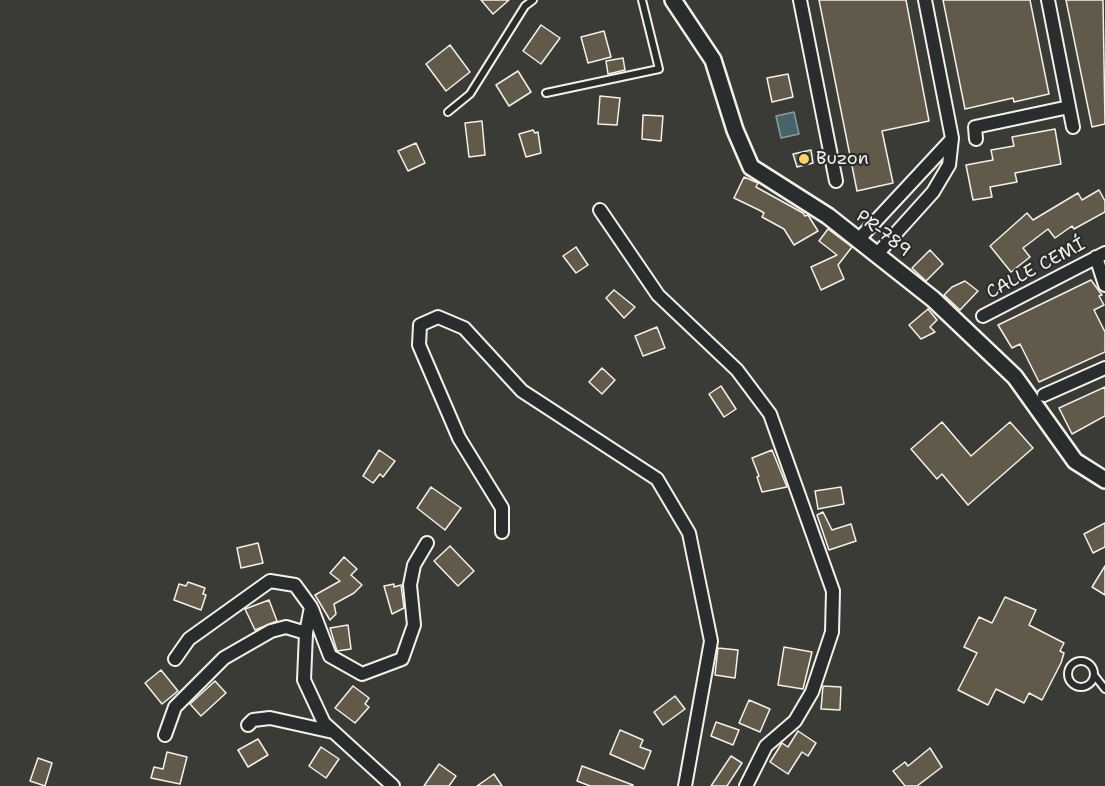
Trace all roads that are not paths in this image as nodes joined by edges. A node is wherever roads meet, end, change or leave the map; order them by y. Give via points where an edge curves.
1 (533, 0) edge
2 (642, 0) edge
3 (673, 0) edge
4 (800, 0) edge
5 (925, 0) edge
6 (1048, 0) edge
7 (546, 93) dead end
8 (1069, 106) junction
9 (448, 112) dead end
10 (1073, 127) dead end
11 (952, 138) junction
12 (976, 139) dead end
13 (836, 181) dead end
14 (600, 210) dead end
15 (859, 239) junction
16 (878, 254) junction
17 (1101, 255) edge
18 (1105, 285) edge
19 (983, 316) dead end
20 (1105, 368) edge
21 (1044, 395) dead end
22 (1105, 480) edge
23 (502, 532) dead end
24 (427, 543) dead end
25 (312, 607) junction
26 (306, 633) junction
27 (175, 659) dead end
28 (1094, 675) junction
29 (1105, 689) edge
30 (248, 725) dead end
31 (334, 732) junction
32 (165, 735) dead end
33 (393, 786) edge
34 (685, 786) edge
35 (746, 786) edge

1 - 9 lane via 525,6 470,94
2 - 7 lane via 659,69
3 - 15 street, PR-789 / PR-789 via 713,60 735,130 752,167
4 - 13 street
5 - 11 street
6 - 8 street
8 - 10 street
8 - 12 street via 975,127
11 - 15 street
11 - 16 street via 949,165 941,180
14 - 35 street via 658,295 737,370 770,414 833,591 832,632 812,692 795,721 766,746
15 - 16 street, PR-789 / PR-789
16 - 22 street, PR-789 / PR-789 via 1015,377 1075,461
17 - 18 street
17 - 19 street, CALLE CEMÍ
20 - 21 street
23 - 34 street via 502,508 459,438 419,345 420,325 438,317 464,328 522,392 657,479 689,533 711,641
24 - 25 street via 414,565 410,585 414,625 402,659 362,674 330,656
25 - 26 street
25 - 27 street via 295,585 270,580 189,639
26 - 31 street via 304,680 324,723
26 - 32 street via 286,627 271,631 224,658 175,707
28 - 28 lane via 1092,667 1082,661 1071,666 1068,674 1079,687 1087,685
28 - 29 lane
30 - 31 street via 253,720 270,718
31 - 33 street

